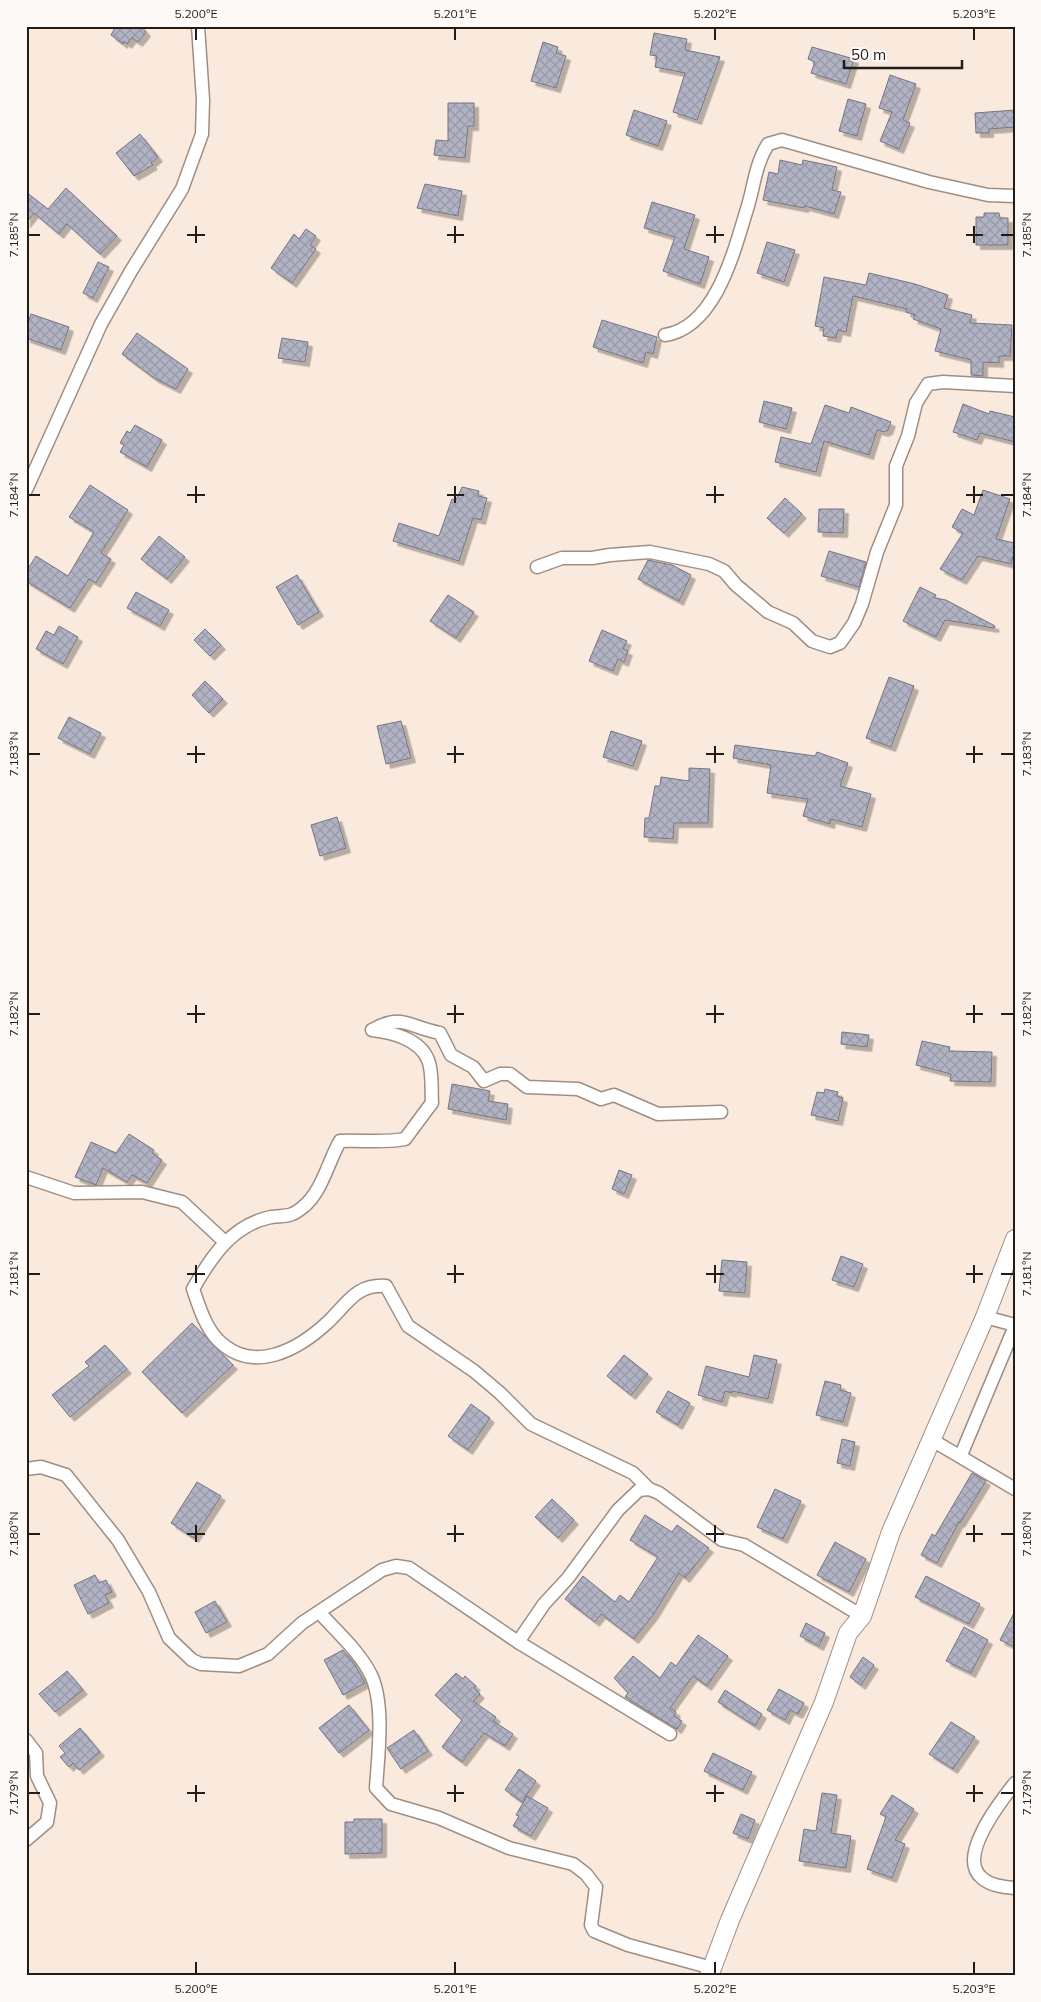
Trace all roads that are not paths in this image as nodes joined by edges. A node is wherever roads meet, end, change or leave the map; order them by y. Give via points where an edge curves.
1 (198, 26) edge
2 (1015, 196) edge
3 (665, 335) dead end
4 (1015, 386) edge
5 (26, 490) edge
6 (537, 567) dead end
7 (721, 1112) dead end
8 (26, 1177) edge
9 (1015, 1239) edge
10 (225, 1242) junction
11 (985, 1317) junction
12 (1015, 1325) edge
13 (932, 1440) junction
14 (961, 1455) junction
15 (26, 1469) edge
16 (649, 1489) junction
17 (1015, 1489) edge
18 (320, 1613) junction
19 (862, 1616) junction
20 (518, 1642) junction
21 (670, 1734) dead end
22 (26, 1740) edge
23 (1015, 1783) edge
24 (26, 1840) edge
25 (1015, 1888) edge
26 (711, 1972) edge

1 - 5 street via 202,134 182,189 101,324
2 - 3 street via 988,195 929,182 782,140 768,144 756,168 748,208 728,268 708,307 690,324
4 - 6 street via 928,384 916,402 908,436 896,466 896,505 877,552 862,604 840,643 830,647 812,641 794,623 768,612 724,571 709,564 650,552 562,558
7 - 10 street via 658,1114 614,1095 602,1099 578,1089 527,1086 510,1074 500,1074 484,1081 473,1067 451,1055 440,1033 424,1030 409,1022 388,1021 372,1030 412,1042 429,1061 432,1103 416,1125 405,1139 340,1141 316,1190 304,1206 286,1217 271,1218 235,1232
8 - 10 street via 74,1193 142,1192 182,1202
9 - 11 street
10 - 16 street via 209,1260 193,1289 204,1319 218,1340 235,1353 256,1359 283,1354 326,1324 358,1292 371,1285 386,1286 408,1326 474,1371 531,1424 633,1473
11 - 12 street
11 - 13 street
12 - 14 street
13 - 14 street
13 - 19 street via 891,1532
14 - 17 street
15 - 18 street via 40,1467 66,1475 118,1540 149,1592 169,1638 192,1660 201,1664 239,1666 268,1654 302,1623
16 - 19 street via 722,1540 744,1545
16 - 20 street via 639,1490 618,1510
18 - 20 street via 382,1570 396,1566 409,1568
18 - 26 street via 371,1675 378,1699 376,1788 383,1797 391,1804 439,1818 509,1848 573,1864 596,1887 591,1925 594,1931
19 - 26 street via 848,1633 824,1702 730,1920
20 - 21 street
22 - 24 street via 36,1753 37,1776 50,1803 47,1822
23 - 25 street via 990,1815 976,1848 974,1866 981,1878

